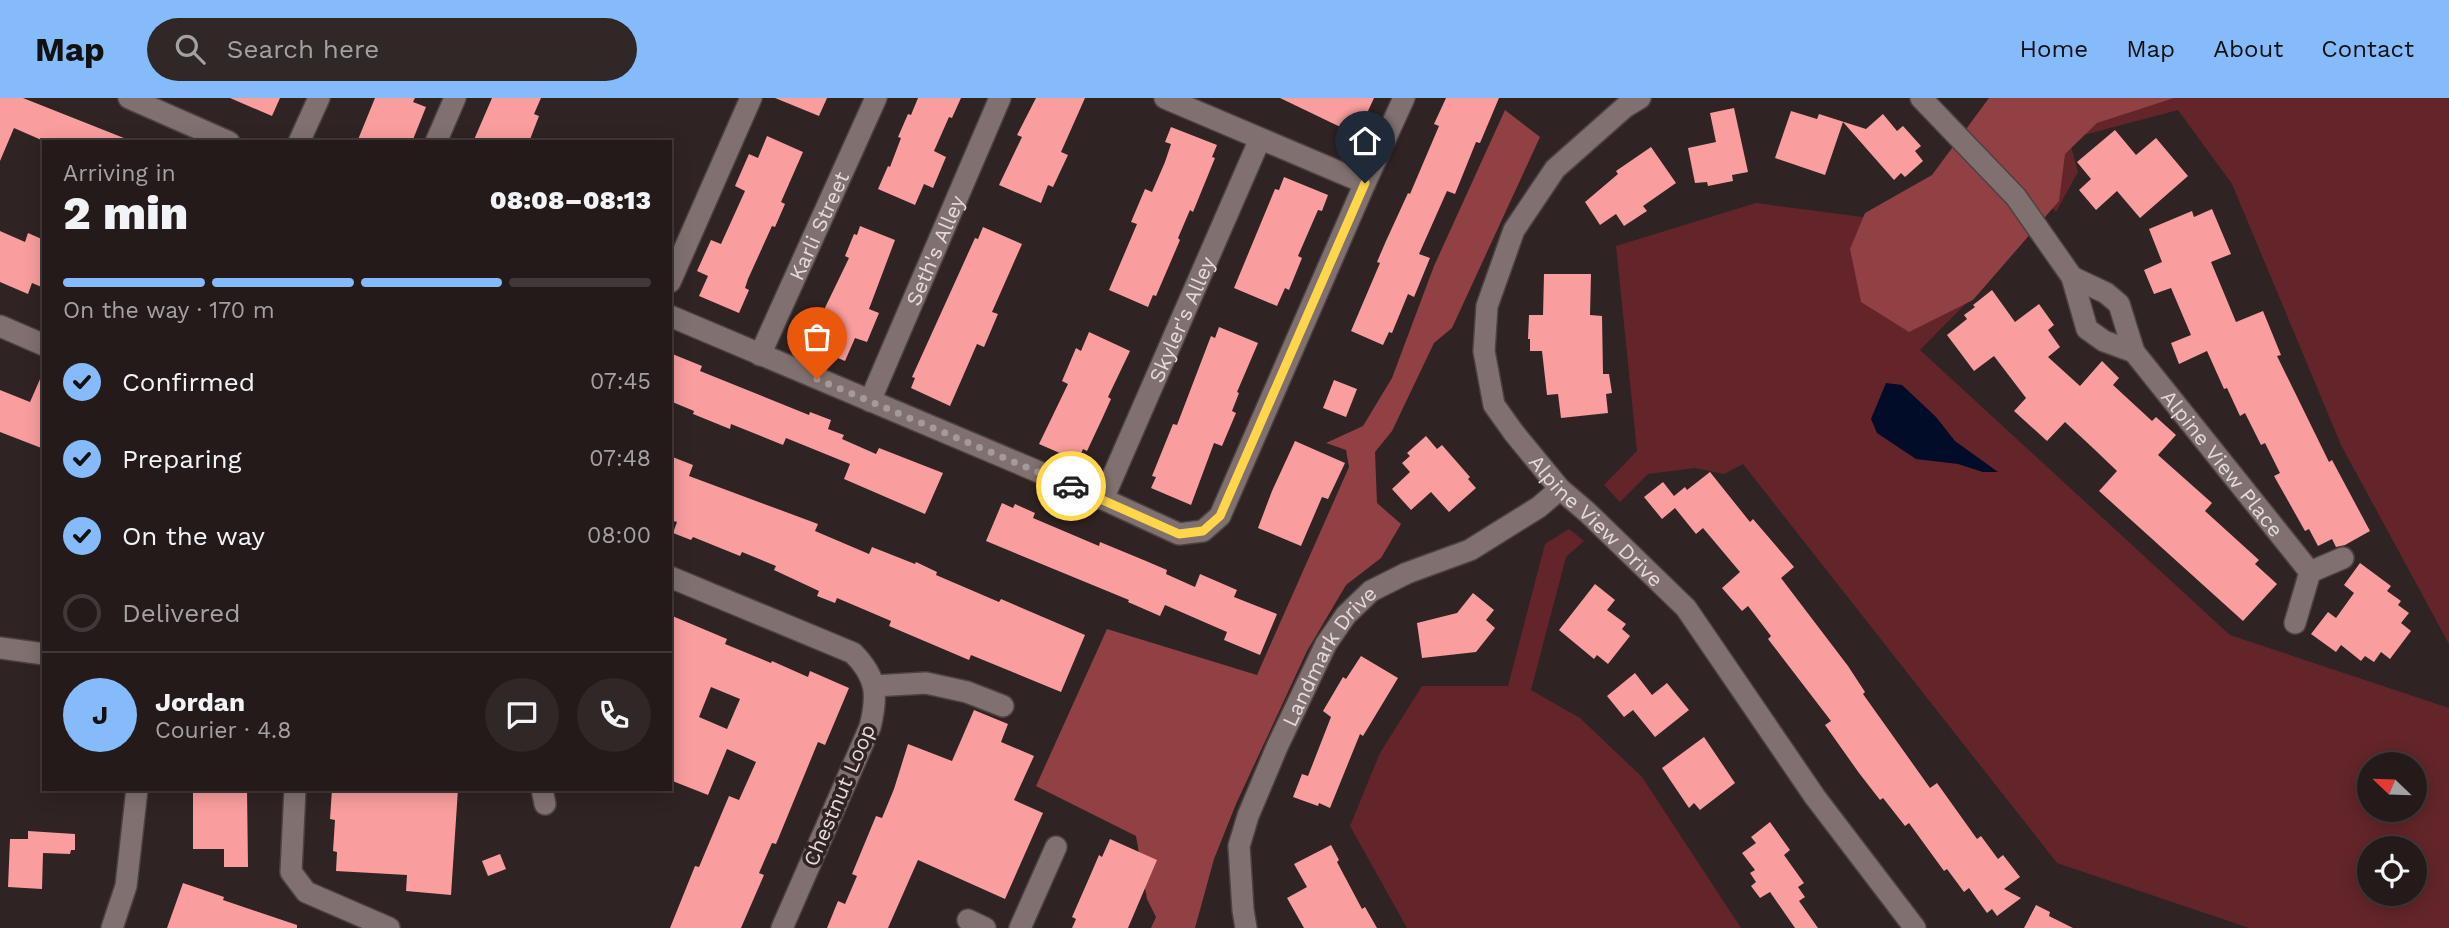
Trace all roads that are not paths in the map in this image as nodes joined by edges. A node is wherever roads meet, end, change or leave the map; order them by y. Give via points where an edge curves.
1 (129, 98) edge
2 (319, 98) edge
3 (455, 98) edge
4 (751, 98) edge
5 (876, 98) edge
6 (1000, 98) edge
7 (1165, 98) edge
8 (1404, 98) edge
9 (1640, 98) edge
10 (1921, 98) edge
11 (1260, 139) junction
12 (224, 140) edge
13 (300, 140) edge
14 (437, 140) edge
15 (1365, 183) junction
16 (2071, 276) junction
17 (672, 277) edge
18 (672, 317) edge
19 (0, 326) edge
20 (42, 344) edge
21 (2134, 352) junction
22 (760, 355) junction
23 (870, 401) junction
24 (1560, 489) junction
25 (1103, 499) junction
26 (2343, 558) dead end
27 (2310, 572) junction
28 (672, 578) edge
29 (2295, 623) dead end
30 (0, 648) edge
31 (42, 654) edge
32 (874, 686) junction
33 (1003, 706) dead end
34 (137, 791) edge
35 (295, 791) edge
36 (1056, 846) dead end
37 (112, 928) edge
38 (389, 928) edge
39 (782, 928) edge
40 (1020, 928) edge
41 (1246, 928) edge
42 (1915, 928) edge

1 - 12 street
2 - 13 street
3 - 14 street
4 - 17 street
5 - 22 street, Karli Street
6 - 23 street, Seth's Alley
7 - 11 street
8 - 15 street
9 - 24 street, Alpine View Drive via 1555,169 1514,230 1487,306 1483,351 1494,405
10 - 16 street, Alpine View Place via 2016,197
11 - 15 street
11 - 25 street, Skyler's Alley
15 - 25 street via 1220,516 1203,531 1179,534
16 - 21 street, Alpine View Place via 2119,304
16 - 21 street, Alpine View Place via 2087,329
18 - 22 street
19 - 20 street
21 - 27 street, Alpine View Place
22 - 23 street
23 - 25 street
24 - 41 street, Landmark Drive via 1470,550 1371,591 1346,615 1326,644 1248,816 1239,846
24 - 42 street, Alpine View Drive via 1686,608 1815,797
26 - 27 street
27 - 29 street
28 - 32 street via 853,653 865,665
30 - 31 street
32 - 33 street via 926,683
32 - 39 street, Chestnut Loop via 876,707 870,727
34 - 37 street via 126,886
35 - 38 street via 291,872 306,892
36 - 40 street

